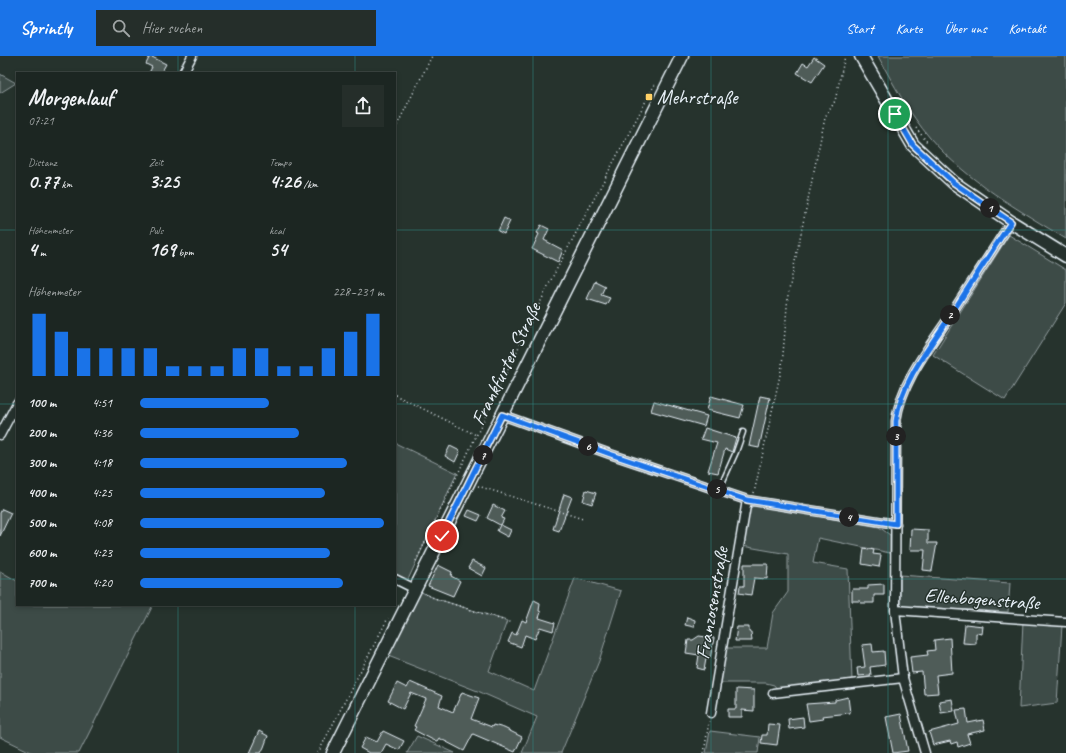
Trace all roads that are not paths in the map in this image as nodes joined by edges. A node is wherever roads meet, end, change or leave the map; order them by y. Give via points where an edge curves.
1 (192, 56) edge
2 (682, 56) edge
3 (861, 56) edge
4 (184, 72) edge
5 (1011, 222) junction
6 (1066, 256) edge
7 (16, 405) edge
8 (502, 415) junction
9 (743, 432) dead end
10 (0, 435) edge
11 (718, 490) junction
12 (749, 500) junction
13 (896, 524) junction
14 (396, 580) edge
15 (414, 589) junction
16 (895, 610) junction
17 (1066, 622) edge
18 (903, 678) junction
19 (773, 693) dead end
20 (711, 713) road end
21 (333, 753) edge
22 (925, 753) edge

1 - 4 street
2 - 8 main road, Frankfurter Straße
3 - 5 main road via 913,145 954,183
5 - 6 main road
5 - 13 street via 927,352 898,405
7 - 10 street
8 - 11 street
8 - 15 main road, Frankfurter Straße
9 - 11 lane
11 - 12 street
12 - 13 street
12 - 20 street, Franzosenstraße
13 - 16 street
14 - 15 street
15 - 21 main road, Frankfurter Straße
16 - 17 street, Ellenbogenstraße
16 - 18 street
18 - 19 street
18 - 22 street

